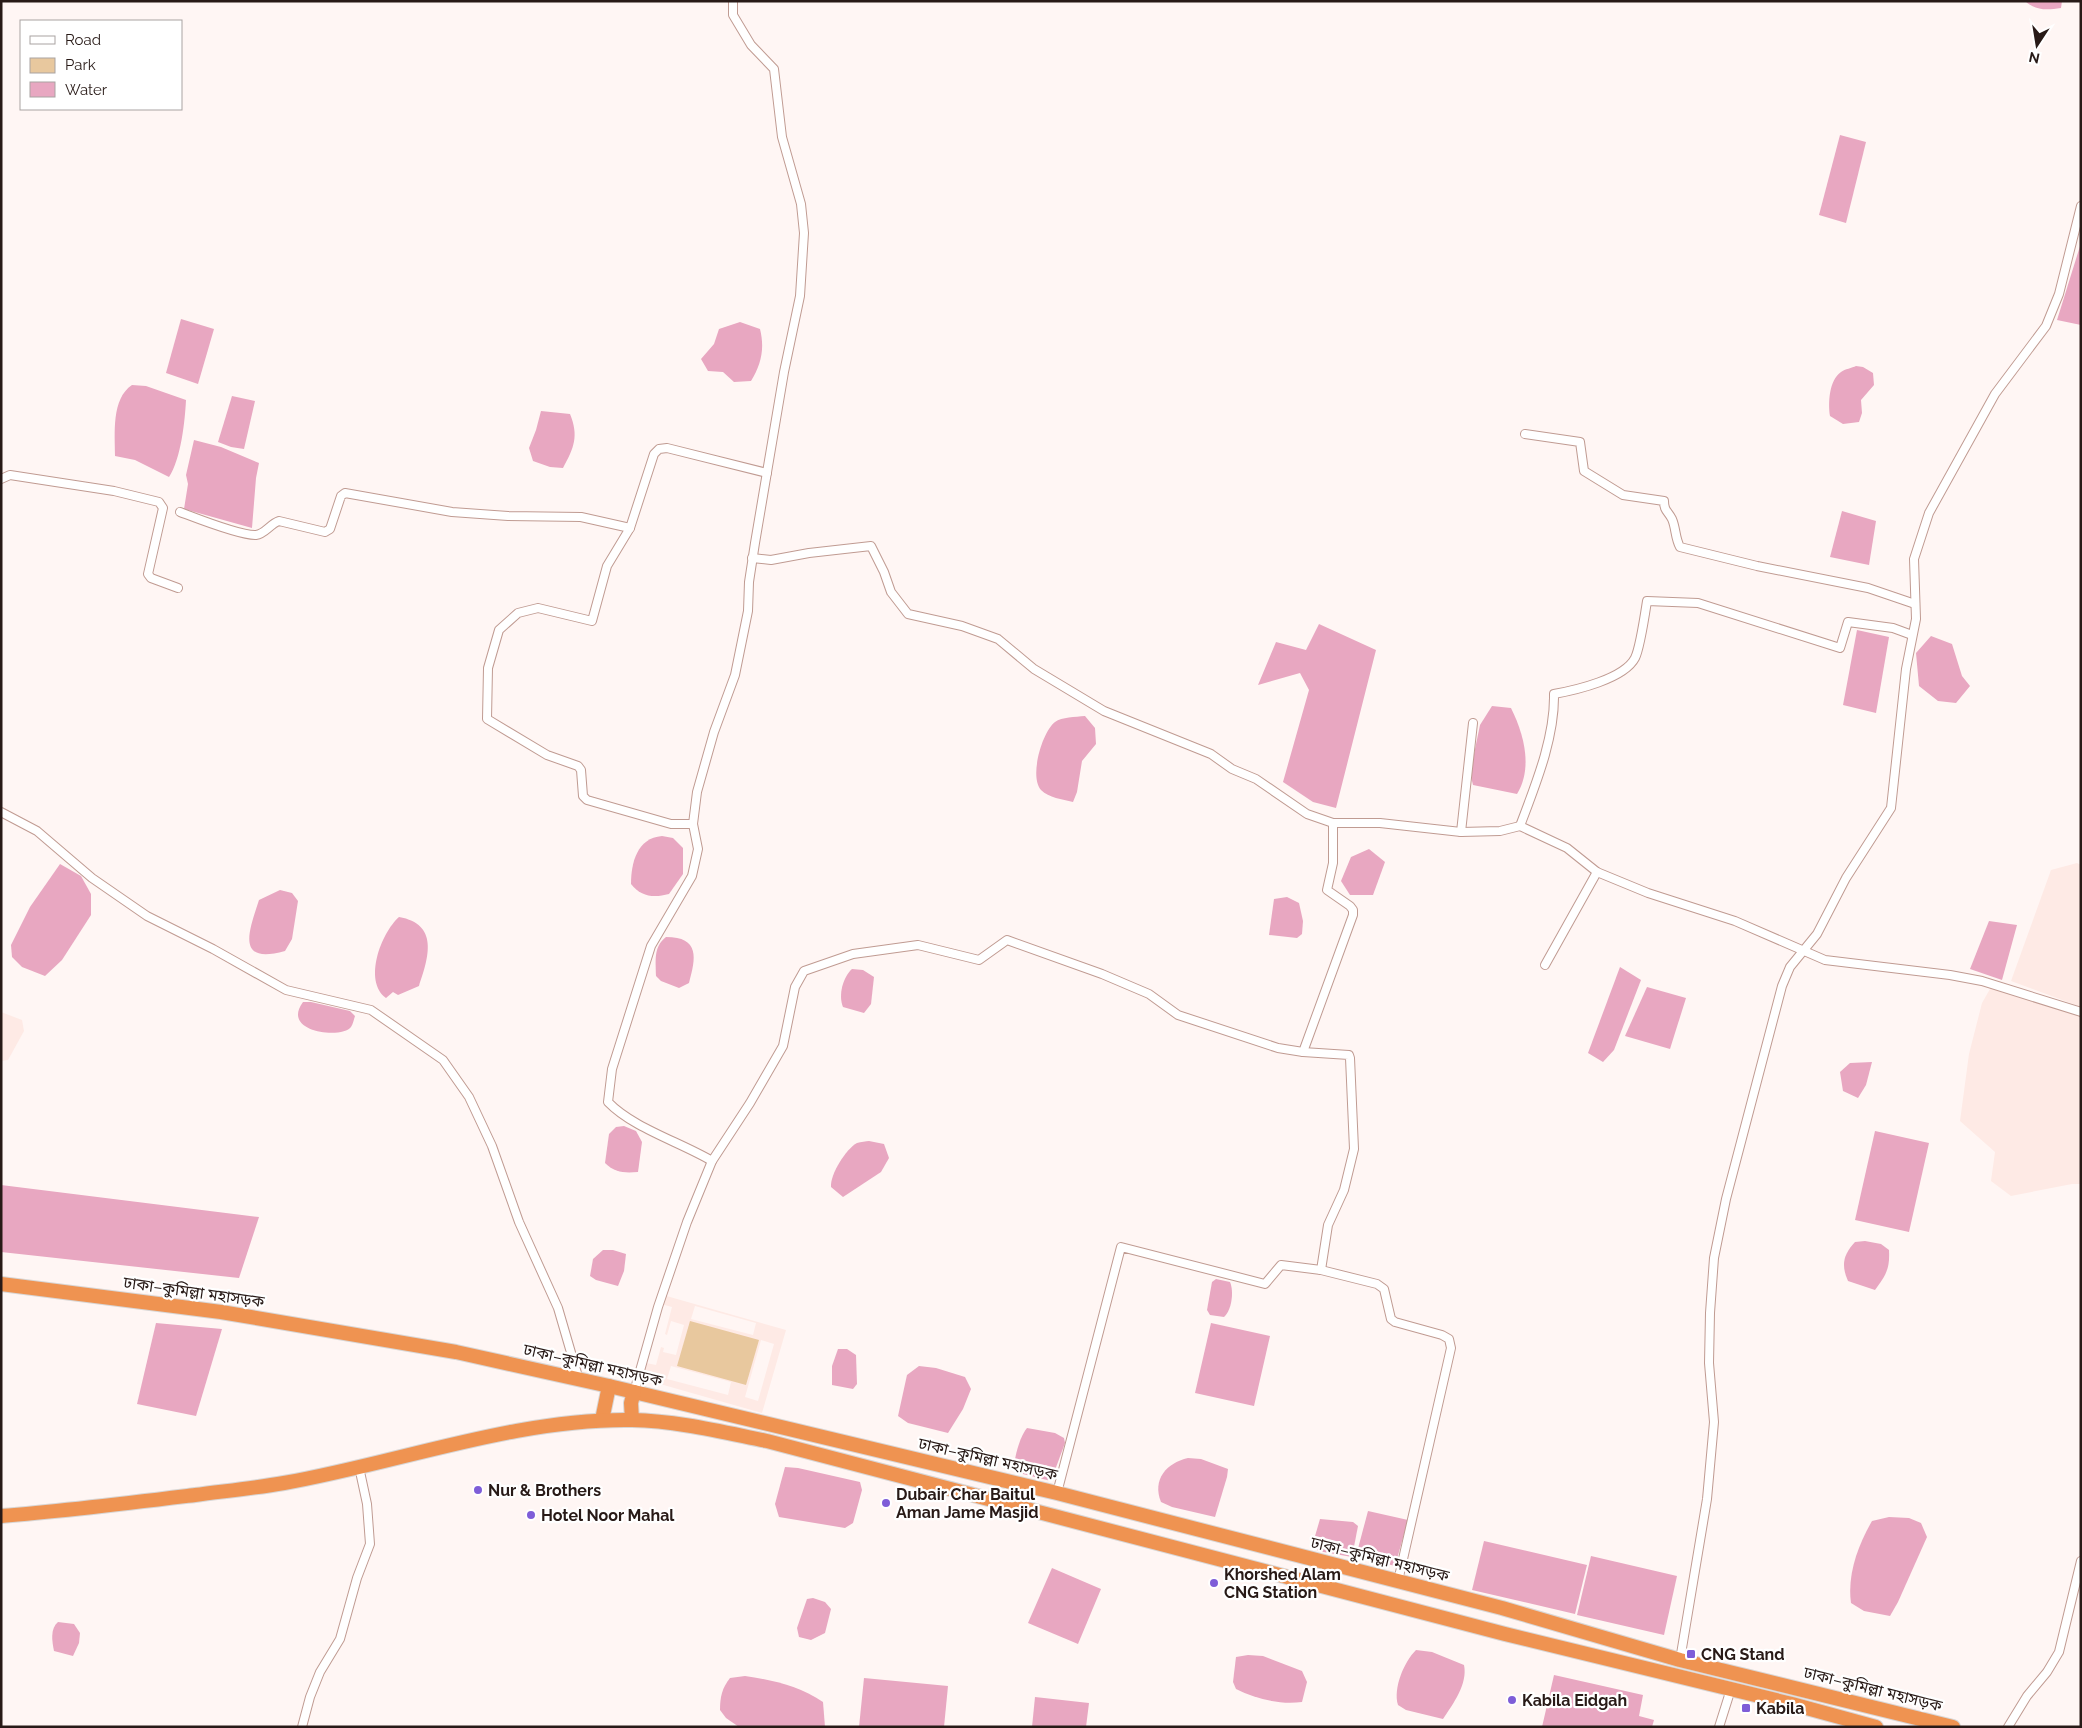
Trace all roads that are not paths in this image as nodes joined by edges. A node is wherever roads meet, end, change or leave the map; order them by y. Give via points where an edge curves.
1 (733, 1) edge
2 (2081, 206) edge
3 (1525, 434) dead end
4 (767, 473) junction
5 (1, 480) edge
6 (180, 512) dead end
7 (630, 528) junction
8 (752, 558) junction
9 (178, 588) dead end
10 (1915, 604) junction
11 (1912, 635) junction
12 (1473, 723) dead end
13 (1, 812) edge
14 (1333, 823) junction
15 (693, 824) junction
16 (1520, 826) junction
17 (1461, 832) junction
18 (1597, 872) junction
19 (1805, 951) junction
20 (1545, 965) dead end
21 (2081, 1012) edge
22 (1303, 1052) junction
23 (712, 1161) junction
24 (1321, 1270) junction
25 (1, 1284) edge
26 (579, 1380) junction
27 (609, 1386) junction
28 (634, 1392) junction
29 (602, 1420) junction
30 (632, 1420) junction
31 (359, 1467) junction
32 (1057, 1492) junction
33 (1, 1516) edge
34 (2081, 1560) edge
35 (1398, 1581) junction
36 (1680, 1660) junction
37 (1795, 1688) junction
38 (1731, 1689) junction
39 (1792, 1704) junction
40 (302, 1727) edge
41 (1719, 1727) edge
42 (1876, 1727) edge
43 (1953, 1727) edge
44 (2008, 1727) edge

1 - 4 street via 734,15 750,46 774,69 782,137 801,204 804,233 800,296
2 - 10 street via 2059,294 2046,326 1995,394 1929,513 1914,560
3 - 10 street via 1580,442 1584,471 1623,495 1664,501 1664,511 1672,520 1680,547 1868,588
4 - 7 street via 667,448 659,449 654,454
4 - 8 street
5 - 9 street via 10,475 114,491 159,502 163,508 148,574
6 - 7 street via 256,535 279,521 325,532 330,529 341,496 346,492 452,512 581,517
7 - 15 street via 607,566 592,621 538,608 518,613 499,630 488,668 487,718 546,756 578,766 583,796 587,800 671,824
8 - 14 street via 771,560 871,546 891,592 908,614 962,626 998,639 1034,669 1104,711 1211,754 1232,769 1256,779 1307,814
8 - 15 street via 748,611 735,675 697,792
10 - 11 street
11 - 16 street via 1893,628 1848,622 1840,648 1698,603 1647,601 1635,658 1625,671 1581,689 1554,694 1554,710 1539,777
11 - 19 street via 1891,808
12 - 17 street
13 - 26 street via 37,831 92,878 147,916 286,990 371,1010 443,1060 469,1098 492,1146 519,1222 558,1308
14 - 17 street via 1380,823
14 - 22 street via 1333,863 1327,890 1350,906 1353,915
15 - 23 street via 698,849 692,876 650,946 612,1069 608,1102 614,1109 661,1136
16 - 17 street via 1500,832
16 - 18 street via 1567,848
18 - 19 street via 1648,893 1735,921
18 - 20 street
19 - 21 street via 1825,960 1982,981
19 - 36 street via 1790,967 1782,986 1726,1199 1714,1258 1708,1363 1714,1422 1707,1499
22 - 23 street via 1278,1048 1178,1015 1149,994 1007,940 979,960 918,945 854,954 804,971 795,987 783,1046
22 - 24 street via 1345,1054 1350,1058 1354,1148 1344,1190 1328,1225
23 - 28 street via 658,1307
24 - 32 street via 1280,1265 1265,1284 1121,1247
24 - 35 street via 1382,1285 1391,1319 1449,1339 1451,1348
25 - 26 highway, ঢাকা–কুমিল্লা মহাসড়ক via 221,1312 456,1352
26 - 27 highway, ঢাকা–কুমিল্লা মহাসড়ক
27 - 28 highway, ঢাকা–কুমিল্লা মহাসড়ক
27 - 29 highway
28 - 30 highway
28 - 32 highway, ঢাকা–কুমিল্লা মহাসড়ক
29 - 30 highway
29 - 31 highway via 504,1434
30 - 38 highway via 700,1427 767,1441 1505,1634
31 - 33 highway via 283,1483 85,1510
31 - 40 street via 367,1504 370,1544 340,1639 320,1672
32 - 35 highway, ঢাকা–কুমিল্লা মহাসড়ক
34 - 44 street via 2059,1652
35 - 36 highway, ঢাকা–কুমিল্লা মহাসড়ক
36 - 37 highway, ঢাকা–কুমিল্লা মহাসড়ক
37 - 39 highway
37 - 43 highway, ঢাকা–কুমিল্লা মহাসড়ক
38 - 39 highway
38 - 41 street
39 - 42 highway

